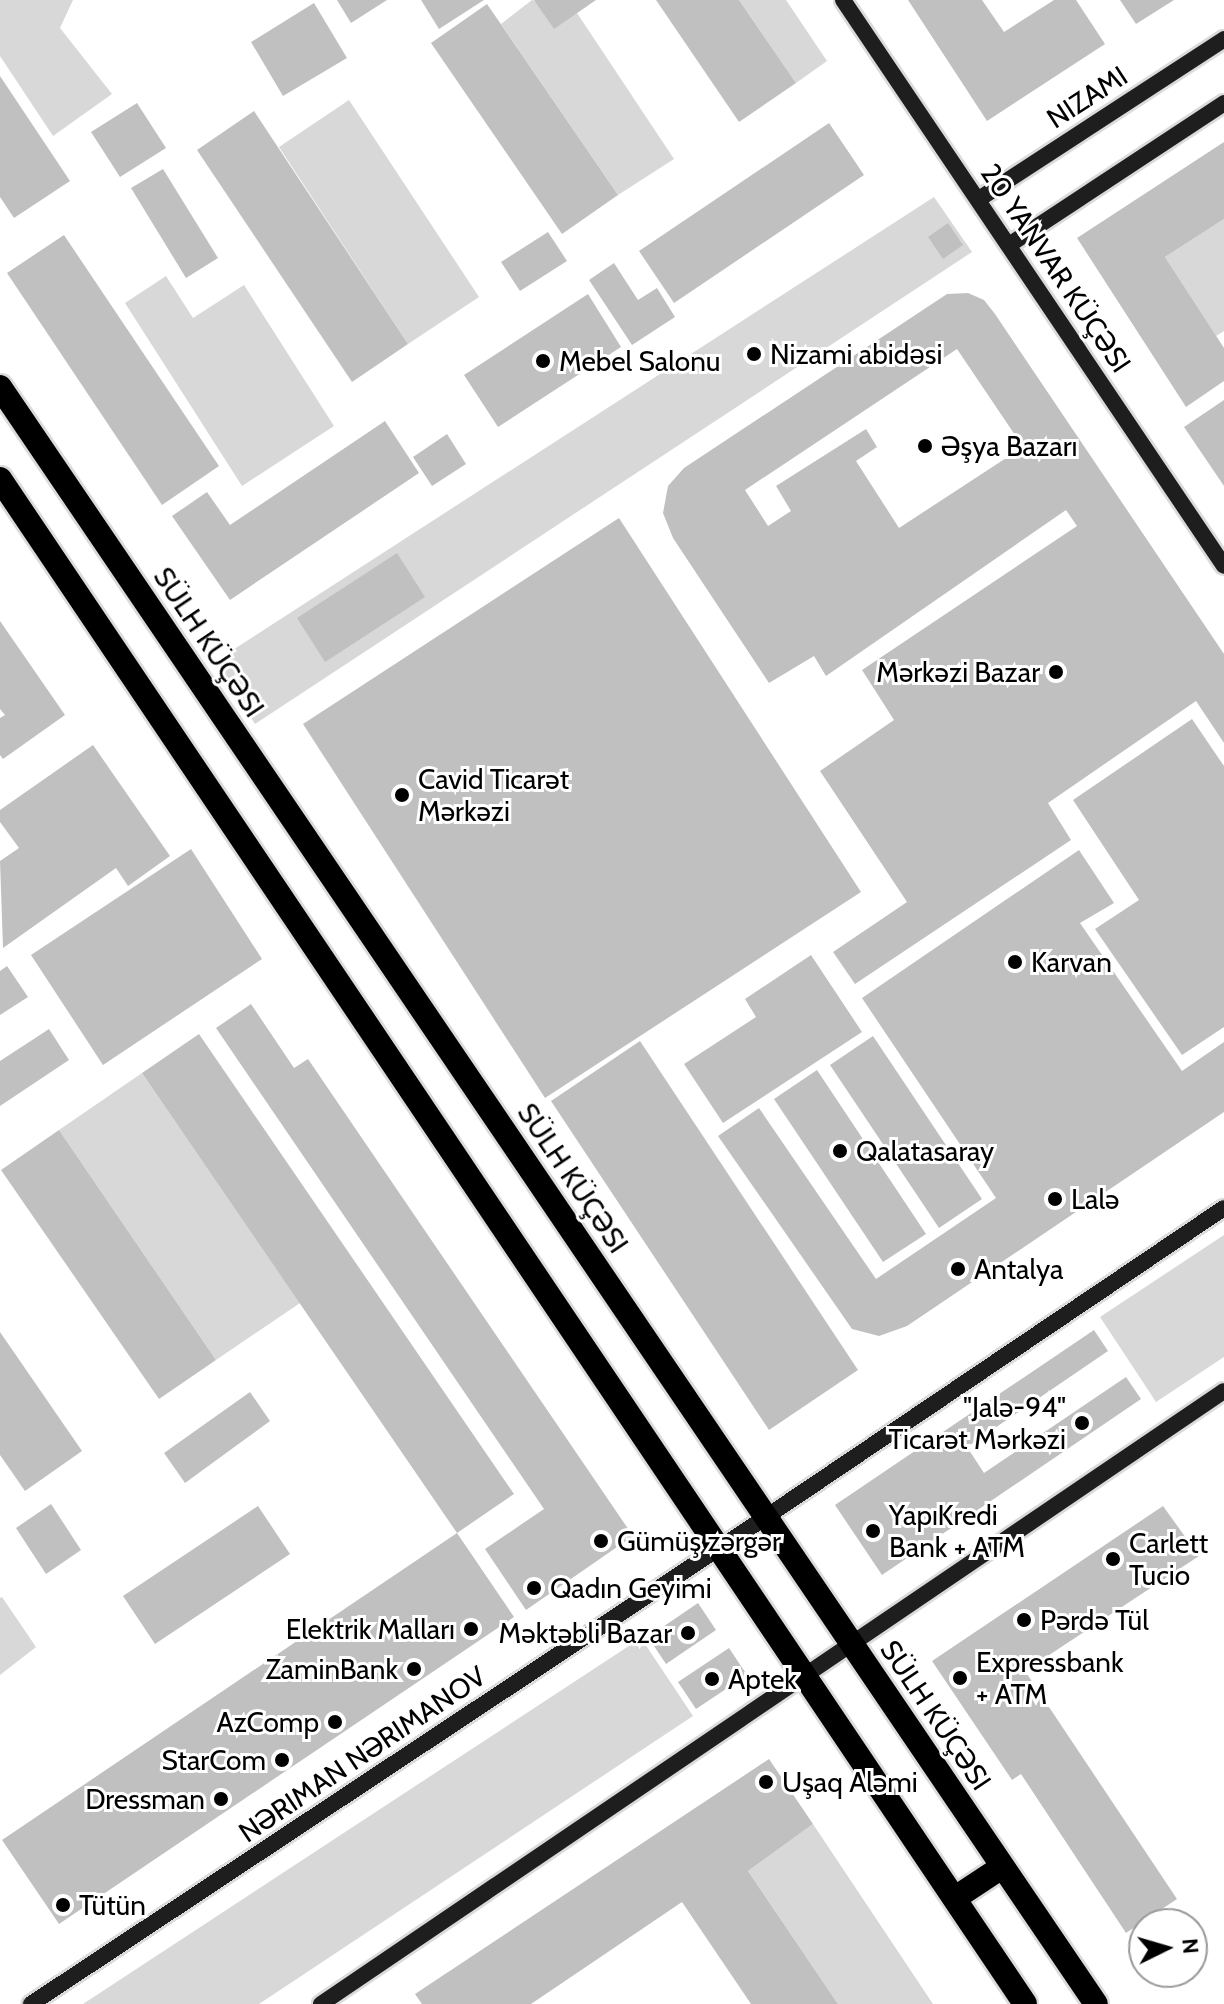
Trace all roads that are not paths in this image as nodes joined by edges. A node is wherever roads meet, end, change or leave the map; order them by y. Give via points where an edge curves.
1 (843, 0) edge
2 (1224, 39) edge
3 (1224, 103) edge
4 (979, 199) junction
5 (1009, 245) junction
6 (0, 387) edge
7 (0, 479) edge
8 (1224, 566) edge
9 (1224, 1208) edge
10 (1224, 1391) edge
11 (766, 1517) junction
12 (720, 1547) junction
13 (854, 1645) junction
14 (807, 1677) junction
15 (1002, 1867) junction
16 (955, 1898) junction
17 (31, 2004) edge
18 (321, 2004) edge
19 (1025, 2004) edge
20 (1096, 2004) edge

1 - 4 main road, 20 YANVAR KÜÇƏSI
2 - 4 main road, NIZAMI
3 - 5 main road
4 - 5 main road, 20 YANVAR KÜÇƏSI
5 - 8 main road, 20 YANVAR KÜÇƏSI
6 - 11 highway, SÜLH KÜÇƏSI
7 - 12 highway
9 - 11 main road
10 - 13 main road
11 - 12 main road, NƏRIMAN NƏRIMANOV
11 - 13 highway, SÜLH KÜÇƏSI
12 - 14 highway
12 - 17 main road, NƏRIMAN NƏRIMANOV
13 - 14 main road
13 - 15 highway, SÜLH KÜÇƏSI
14 - 16 highway
14 - 18 main road
15 - 16 highway
15 - 20 highway, SÜLH KÜÇƏSI
16 - 19 highway

